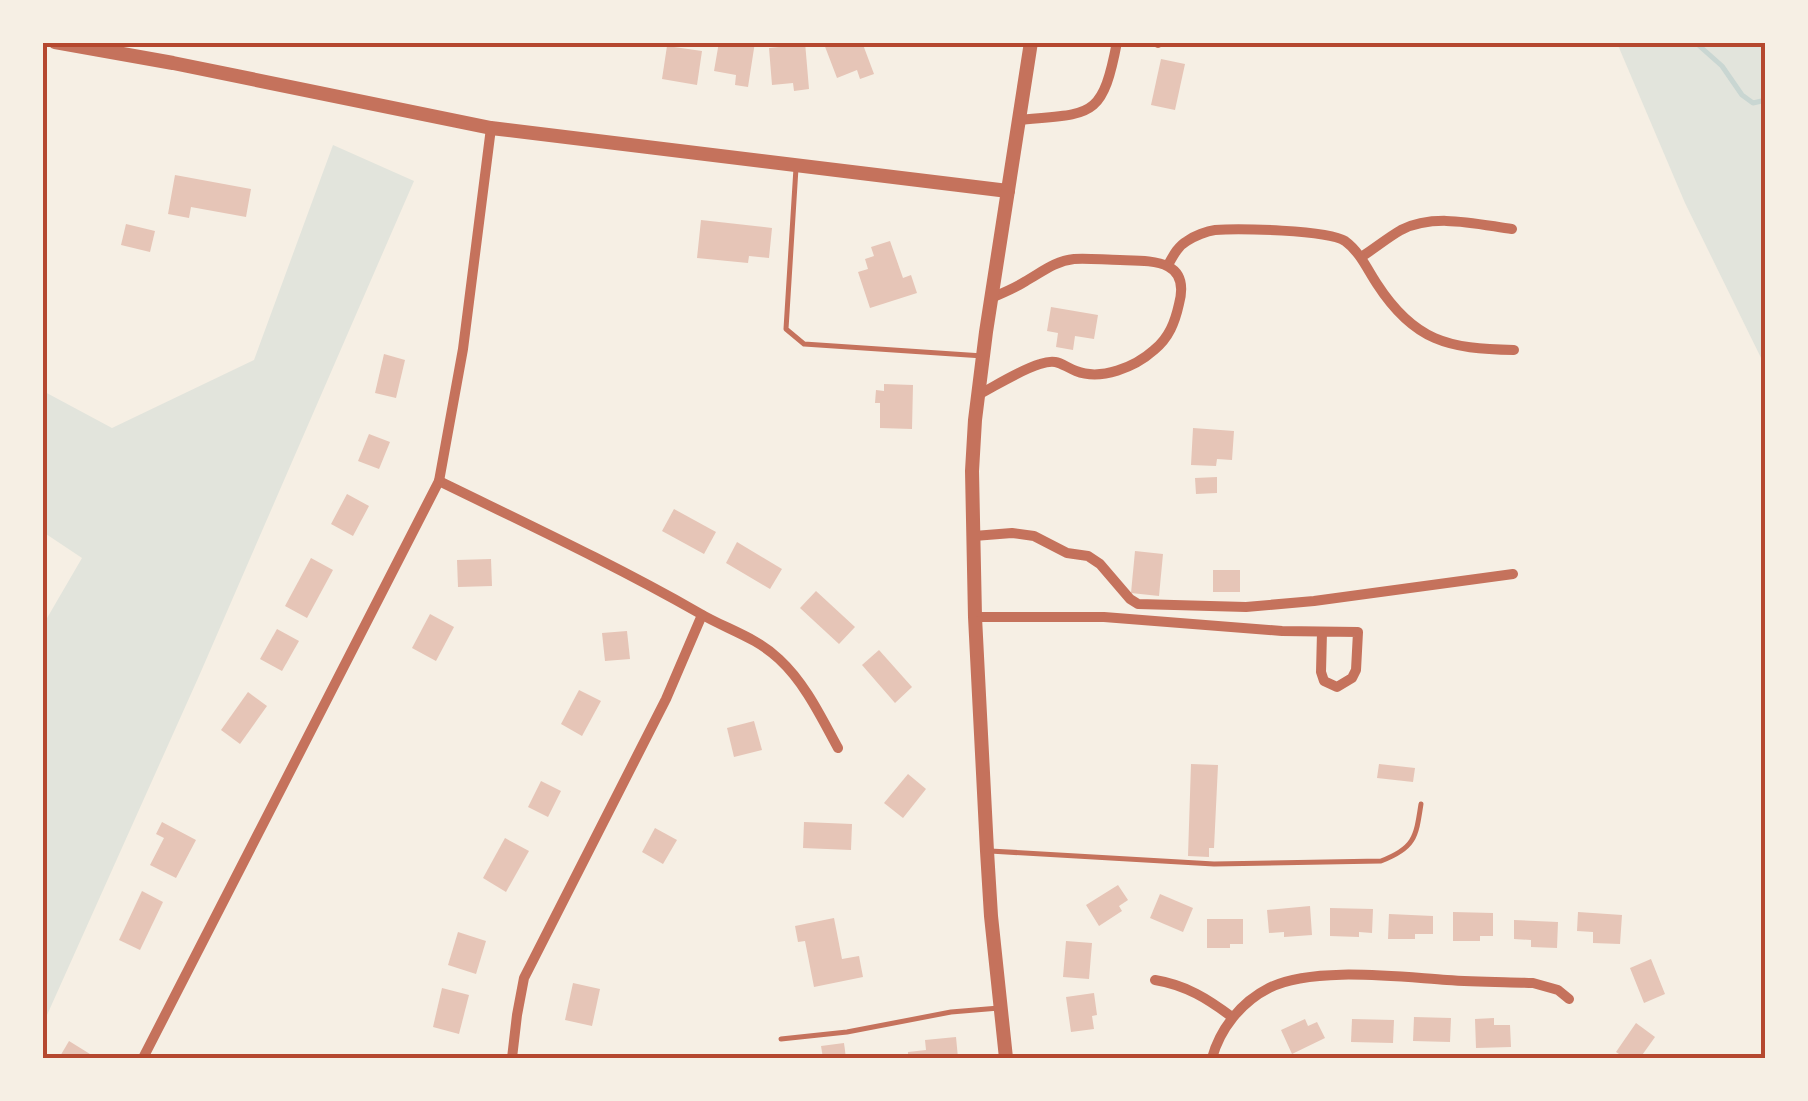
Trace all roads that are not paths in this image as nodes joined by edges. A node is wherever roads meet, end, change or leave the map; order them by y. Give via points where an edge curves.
1 (55, 42) edge
2 (1031, 42) edge
3 (1117, 42) edge
4 (96, 46) edge
5 (1018, 120) junction
6 (492, 128) junction
7 (796, 165) junction
8 (1008, 191) junction
9 (1512, 229) dead end
10 (1361, 258) junction
11 (1168, 265) junction
12 (991, 298) junction
13 (1514, 350) dead end
14 (983, 356) junction
15 (978, 395) junction
16 (439, 481) junction
17 (974, 536) junction
18 (1513, 574) dead end
19 (702, 615) junction
20 (975, 617) junction
21 (1322, 632) junction
22 (838, 748) dead end
23 (1421, 804) dead end
24 (987, 850) junction
25 (1155, 980) dead end
26 (1569, 999) dead end
27 (1002, 1007) junction
28 (1232, 1018) junction
29 (782, 1039) dead end
30 (143, 1058) edge
31 (512, 1058) edge
32 (1006, 1058) edge
33 (1212, 1058) edge

1 - 4 street
2 - 5 street
3 - 5 street via 1097,104 1079,114
4 - 6 street
5 - 8 street
6 - 7 street
6 - 16 street
7 - 8 street
7 - 14 lane via 786,328 804,344
8 - 12 street
9 - 10 street via 1422,222
10 - 11 street via 1343,240 1313,232 1212,230 1186,241
10 - 13 street via 1397,313 1434,339
11 - 12 street via 1073,259
11 - 15 street via 1182,293 1174,324 1153,352 1116,371 1093,374 1062,362 1041,363
12 - 14 street
14 - 15 street
15 - 17 street
16 - 19 street
16 - 30 street
17 - 18 street via 1034,536 1088,556 1138,604 1246,607
17 - 20 street
19 - 22 street via 779,658
19 - 31 street via 524,978
20 - 21 street via 1104,617
20 - 24 street
21 - 21 street via 1358,632 1356,670 1337,687 1321,672
23 - 24 lane via 1416,836 1381,860 1214,864
24 - 27 street
25 - 28 street via 1188,989
26 - 28 street via 1533,983 1328,976 1271,986
27 - 29 lane
27 - 32 street
28 - 33 street

